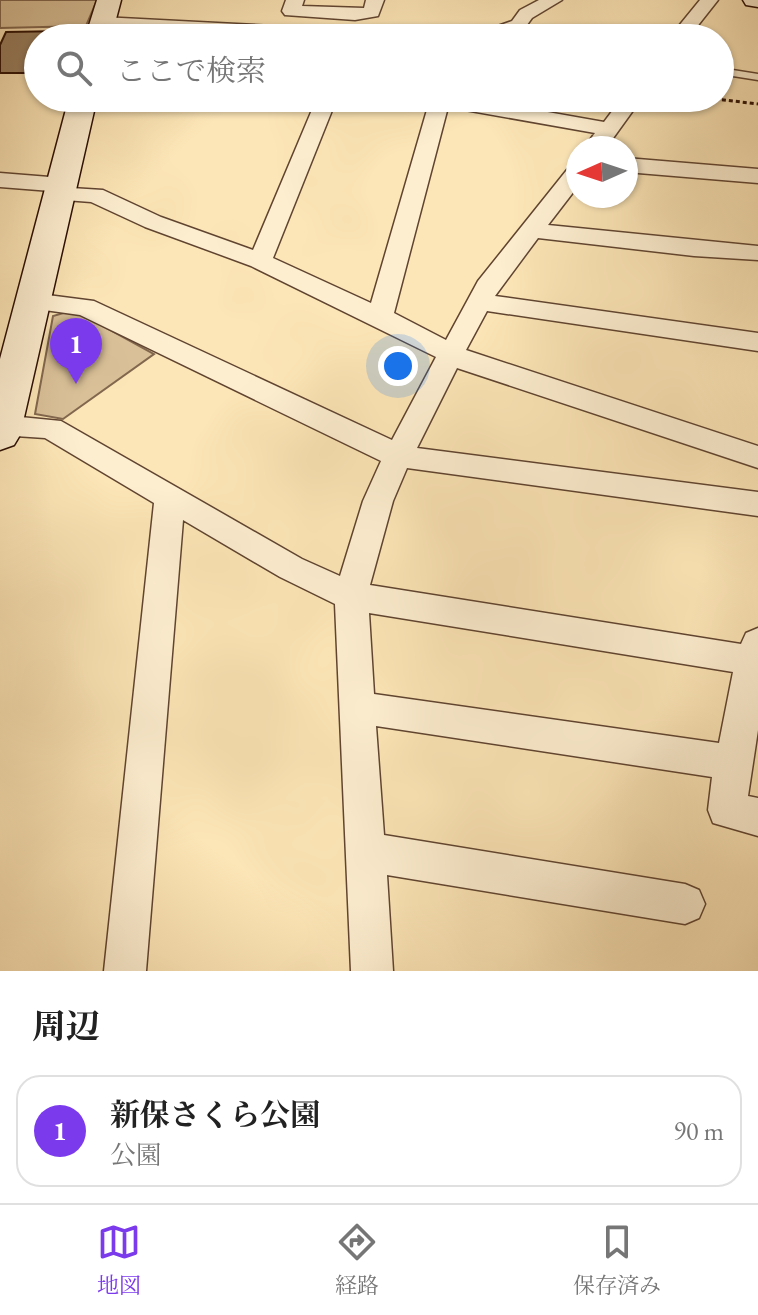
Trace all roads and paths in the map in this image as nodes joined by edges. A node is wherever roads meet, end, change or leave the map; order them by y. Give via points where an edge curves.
1 (295, 0) edge
2 (375, 0) edge
3 (553, 0) edge
4 (709, 0) edge
5 (103, 20) edge
6 (166, 24) edge
7 (519, 24) edge
8 (689, 24) edge
9 (734, 73) edge
10 (758, 77) edge
11 (734, 101) edge
12 (758, 104) edge
13 (80, 112) edge
14 (321, 112) edge
15 (436, 112) edge
16 (513, 112) edge
17 (622, 112) edge
18 (609, 129) junction
19 (604, 136) edge
20 (638, 166) edge
21 (758, 176) edge
22 (0, 180) edge
23 (566, 186) edge
24 (61, 189) junction
25 (531, 230) junction
26 (758, 253) edge
27 (260, 261) junction
28 (32, 301) junction
29 (479, 302) junction
30 (380, 317) junction
31 (758, 342) edge
32 (451, 354) junction
33 (1, 430) edge
34 (398, 456) junction
35 (758, 457) edge
36 (170, 497) junction
37 (758, 504) edge
38 (351, 596) junction
39 (757, 658) edge
40 (355, 707) junction
41 (733, 763) junction
42 (758, 817) edge
43 (365, 852) junction
44 (685, 904) dead end
45 (125, 971) edge
46 (372, 971) edge

1 - 2 street via 291,11 355,15 372,12
3 - 7 street via 526,14
4 - 8 street
5 - 6 street
9 - 10 lane
11 - 12 path
13 - 24 street
14 - 27 street
15 - 30 street
16 - 18 street
17 - 18 street
18 - 19 street
20 - 21 street
22 - 24 street
23 - 25 street
24 - 27 street via 95,195
24 - 28 street
25 - 26 street
25 - 29 street
27 - 30 street
28 - 33 street
28 - 34 street via 85,307
29 - 31 street
29 - 32 street
30 - 32 street
32 - 34 street
32 - 35 street
33 - 36 street via 51,428
34 - 37 street
34 - 38 street via 378,501
36 - 38 street via 291,568
36 - 45 street
38 - 39 street
38 - 40 street
39 - 41 street
40 - 41 street
40 - 43 street
41 - 42 street via 727,810
43 - 44 street
43 - 46 street

